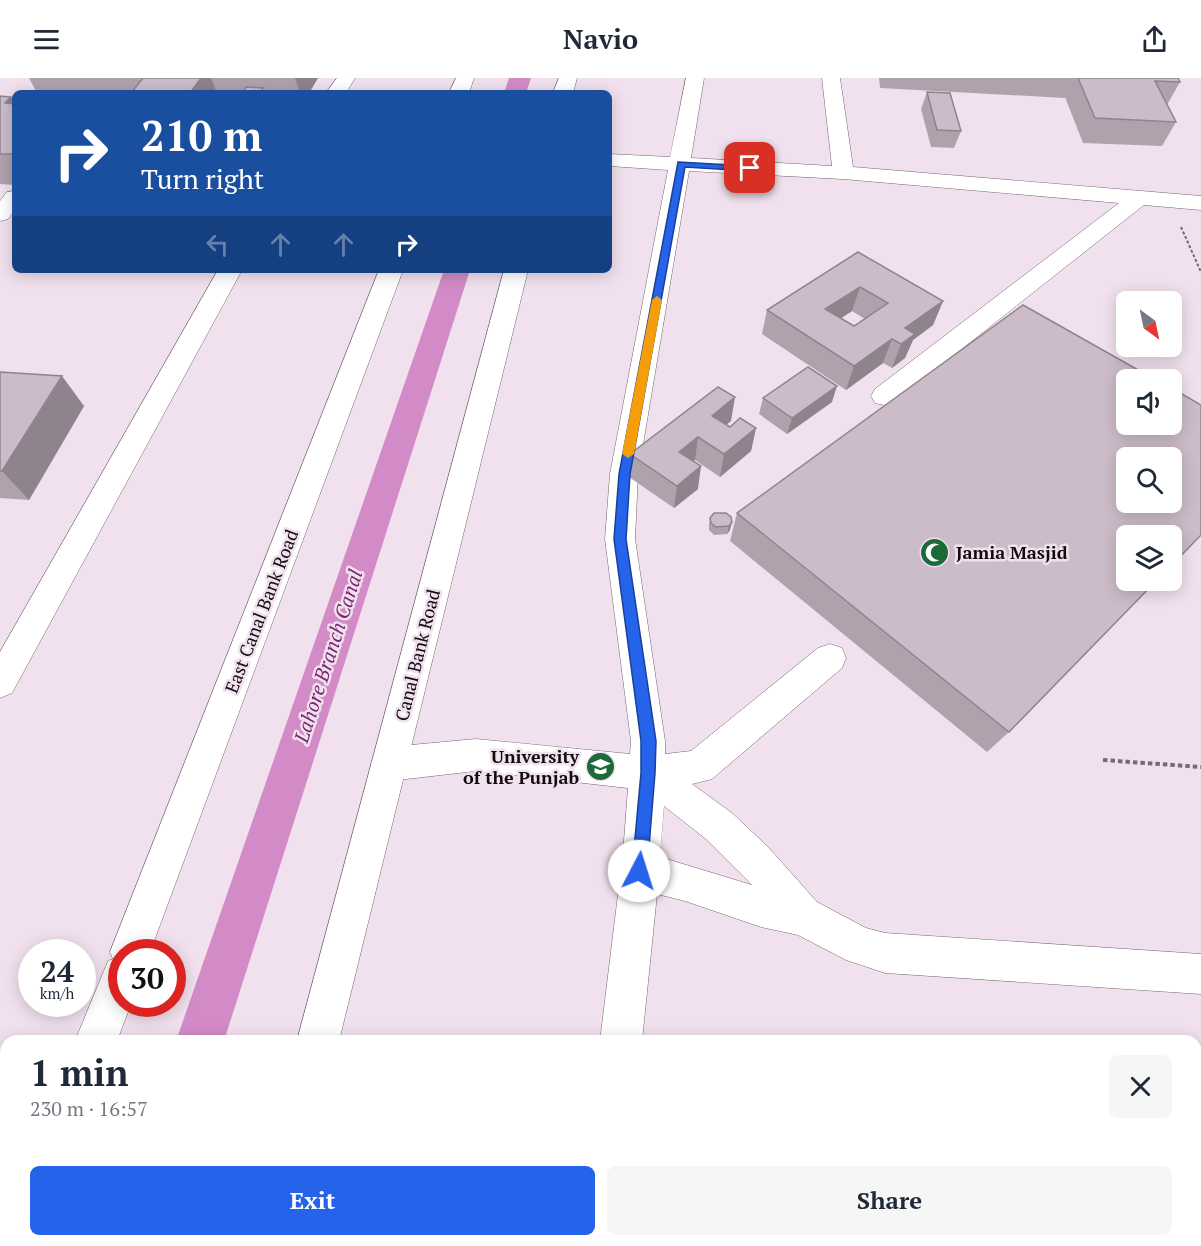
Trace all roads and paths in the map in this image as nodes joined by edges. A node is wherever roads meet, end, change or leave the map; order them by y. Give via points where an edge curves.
1 (695, 78) edge
2 (831, 78) edge
3 (612, 159) edge
4 (681, 164) junction
5 (843, 173) junction
6 (1138, 199) junction
7 (12, 200) edge
8 (1170, 201) junction
9 (1201, 203) edge
10 (0, 214) edge
11 (1201, 272) edge
12 (228, 273) edge
13 (390, 273) edge
14 (515, 273) edge
15 (884, 396) dead end
16 (830, 658) dead end
17 (0, 683) edge
18 (1102, 760) dead end
19 (389, 764) junction
20 (1201, 767) edge
21 (648, 773) junction
22 (639, 871) junction
23 (803, 916) junction
24 (135, 939) edge
25 (1201, 974) edge
26 (108, 1011) edge
27 (98, 1035) edge
28 (320, 1035) edge
29 (622, 1035) edge

1 - 4 main road
2 - 5 main road
3 - 4 main road
4 - 5 main road
4 - 21 main road via 624,474 620,539 648,741
5 - 6 main road
6 - 8 main road
6 - 15 main road
7 - 10 main road
8 - 9 main road
8 - 11 path
12 - 17 main road
13 - 24 main road, East Canal Bank Road
14 - 19 main road, Canal Bank Road
16 - 21 main road via 699,767
18 - 20 path
19 - 21 main road via 476,755
19 - 28 main road, Canal Bank Road
21 - 22 main road
21 - 23 main road via 719,826 755,860
22 - 23 main road via 761,908
22 - 29 main road
23 - 25 main road via 860,946 885,953
26 - 27 main road

